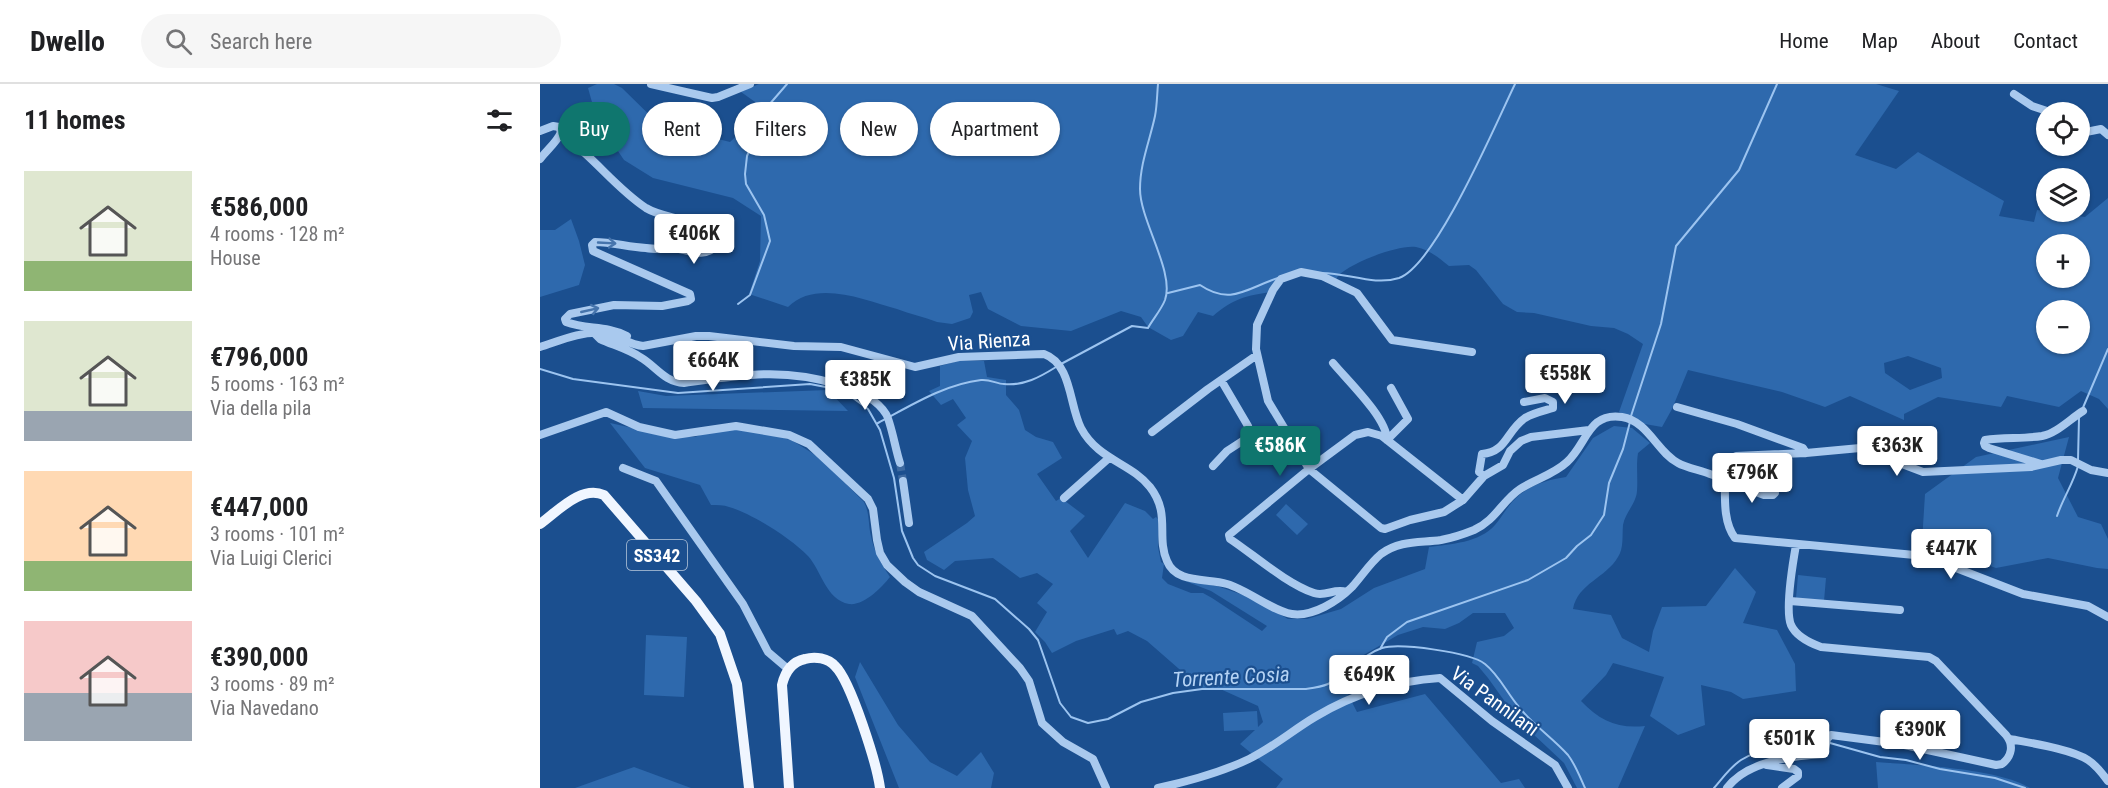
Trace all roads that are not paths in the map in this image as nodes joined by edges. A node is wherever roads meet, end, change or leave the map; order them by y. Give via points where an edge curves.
1 (651, 84) edge
2 (750, 84) edge
3 (2014, 94) dead end
4 (2036, 107) edge
5 (558, 126) edge
6 (540, 131) edge
7 (2090, 131) edge
8 (2108, 135) edge
9 (558, 138) edge
10 (588, 156) edge
11 (540, 159) edge
12 (595, 334) junction
13 (625, 341) junction
14 (540, 347) edge
15 (1472, 352) dead end
16 (1257, 355) junction
17 (1333, 363) dead end
18 (1221, 380) junction
19 (1392, 388) dead end
20 (1524, 402) dead end
21 (1677, 408) dead end
22 (2080, 413) dead end
23 (1589, 430) junction
24 (1152, 432) dead end
25 (540, 435) edge
26 (1387, 440) junction
27 (1806, 453) junction
28 (1108, 458) junction
29 (900, 463) tunnel mouth
30 (2043, 464) junction
31 (1213, 466) dead end
32 (623, 468) dead end
33 (1309, 469) junction
34 (2108, 473) edge
35 (1484, 476) junction
36 (1725, 479) junction
37 (903, 481) tunnel mouth
38 (1064, 498) dead end
39 (1462, 500) junction
40 (909, 523) dead end
41 (540, 524) edge
42 (1796, 545) junction
43 (1346, 592) junction
44 (1790, 602) junction
45 (1900, 610) dead end
46 (2108, 617) edge
47 (788, 669) junction
48 (2010, 739) junction
49 (1766, 764) junction
50 (2108, 781) edge
51 (749, 788) edge
52 (789, 788) edge
53 (880, 788) edge
54 (1106, 788) edge
55 (1158, 788) edge
56 (1568, 788) edge
57 (1727, 788) edge
58 (1782, 788) edge

1 - 2 street via 712,98
3 - 4 street
5 - 6 street
7 - 8 street via 2101,129
9 - 11 street
13 -> 10 street via 627,336 612,329 575,325 564,319 570,314 615,305 662,306 688,301 690,294 593,251 592,245 608,242 700,254 714,248 709,232 647,208
12 - 13 street, Via Rienza
12 - 14 street, Via Rienza
12 - 29 street via 640,357 674,382 755,373 815,377 858,390 885,412
13 - 28 street, Via Rienza via 643,346 703,335 829,345 910,367 959,357 1050,356 1064,373 1080,426 1089,441
15 - 16 street via 1392,340 1357,293 1322,276 1301,272 1281,279 1273,290 1257,325
16 - 18 street
16 - 33 street via 1268,401
17 - 26 street via 1380,420
18 - 24 street
18 - 31 street via 1250,432
19 - 26 street via 1411,417
20 - 35 street via 1545,398 1552,402 1552,408 1524,419 1502,446 1493,453 1482,454 1479,472
21 - 27 street via 1737,424 1803,448
22 - 30 street via 2043,436 1984,442 1989,448
23 - 35 street via 1521,441 1503,465
23 - 36 street via 1599,420 1624,417 1646,431 1676,462
23 - 43 street, Via Rienza via 1566,463 1520,489 1492,519 1474,530 1442,540 1414,541 1382,554
25 - 54 street via 606,412 639,427 675,435 736,426 799,438 809,444 868,499 887,565 920,592 972,616 1029,681 1042,723 1063,742 1093,759
26 - 33 street via 1368,432 1356,435
26 - 39 street
27 - 30 street via 1864,449 1923,472
27 - 36 street via 1735,458 1738,467 1772,486 1773,495
28 - 38 street
28 - 43 street, Via Rienza via 1135,472 1151,488 1163,516 1167,564 1175,572 1234,586 1291,614 1304,615
30 - 34 street via 2071,460
32 - 47 street via 656,481 743,604 768,652
33 - 39 street via 1385,529 1444,512
33 - 43 street via 1243,522 1229,535 1230,539 1306,590 1324,595
35 - 39 street
36 - 42 street via 1725,508 1736,538
37 - 40 street
41 - 51 main road, SS342 via 584,494 604,495 696,601 720,634 737,684
42 - 44 street
42 - 46 street via 1925,556 2023,594 2088,606
44 - 45 street
44 - 48 street via 1791,627 1821,647 1929,657 1936,661
47 - 52 main road via 782,685
47 - 53 main road via 808,658 836,666 874,758
48 - 49 street via 2009,755 2002,764 1831,735 1824,754
48 - 50 street via 2088,759
49 - 57 street via 1735,777
49 - 58 street via 1798,772
55 - 56 street, Via Pannilani via 1199,779 1251,759 1317,716 1370,692 1410,680 1440,678 1555,765

